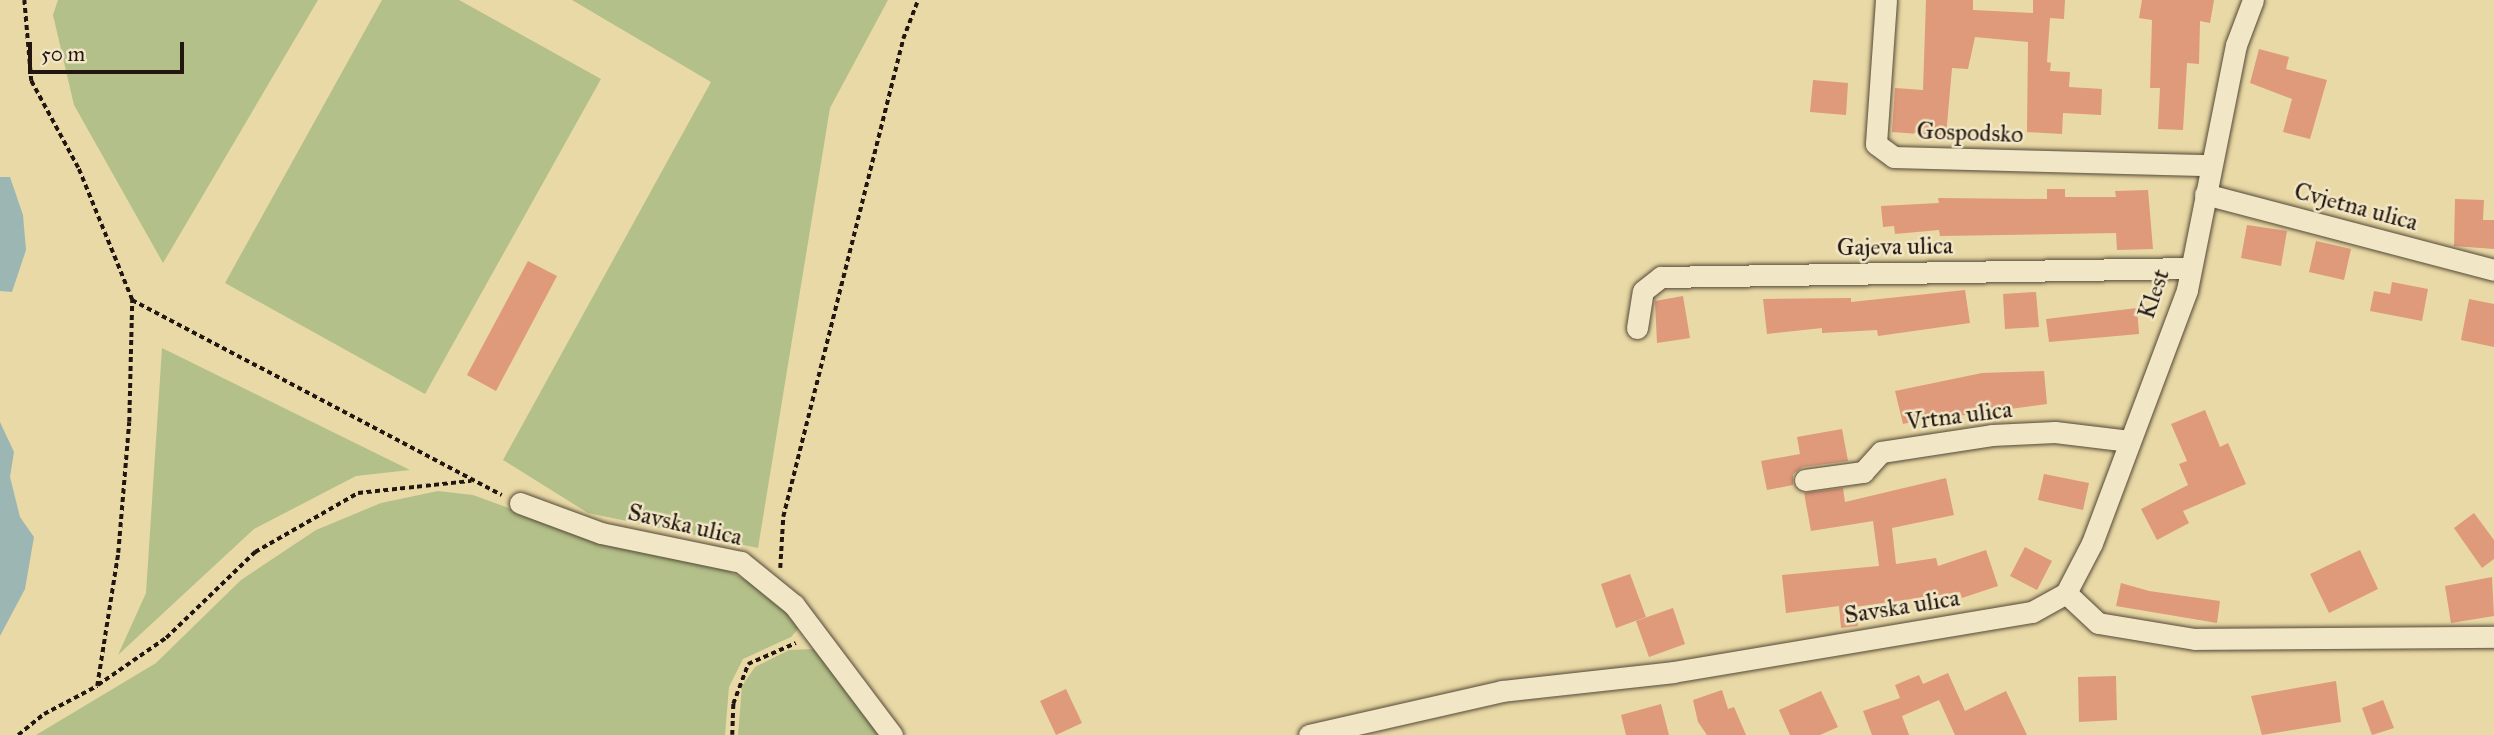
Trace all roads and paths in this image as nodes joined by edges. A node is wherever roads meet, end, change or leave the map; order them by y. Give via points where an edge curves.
1 (24, 0) edge
2 (918, 0) edge
3 (1886, 0) edge
4 (2253, 0) edge
5 (2210, 165) junction
6 (2205, 194) junction
7 (2190, 268) junction
8 (2494, 270) edge
9 (132, 300) junction
10 (1637, 327) dead end
11 (2129, 441) junction
12 (1805, 480) dead end
13 (471, 481) junction
14 (520, 503) joint
15 (779, 589) junction
16 (2066, 593) junction
17 (817, 634) junction
18 (2494, 637) edge
19 (97, 686) junction
20 (18, 735) edge
21 (733, 735) edge
22 (892, 735) edge
23 (1309, 735) edge

1 - 9 path via 31,81 78,168
2 - 15 path via 903,39 783,517
3 - 5 street, Gospodsko via 1877,144 1895,157
4 - 5 street, Klest via 2236,45
5 - 6 street, Klest
6 - 7 street, Klest
6 - 8 street, Cvjetna ulica
7 - 10 street, Gajeva ulica via 1661,277 1643,291
7 - 11 street, Klest via 2187,290
9 - 13 path
9 - 19 path via 129,422 119,540
11 - 12 street, Vrtna ulica via 2055,432 1992,435 1881,452 1863,472
11 - 16 street, Klest via 2092,543
13 - 14 path
13 - 19 path via 358,493 254,552 166,638
14 - 15 street, Savska ulica via 601,533 741,562
15 - 17 street, Savska ulica
16 - 18 street via 2098,623 2195,639
16 - 23 street, Savska ulica via 2032,612 1673,672 1502,691
17 - 21 path via 748,664 733,704
17 - 22 street, Savska ulica
19 - 20 path via 44,714

